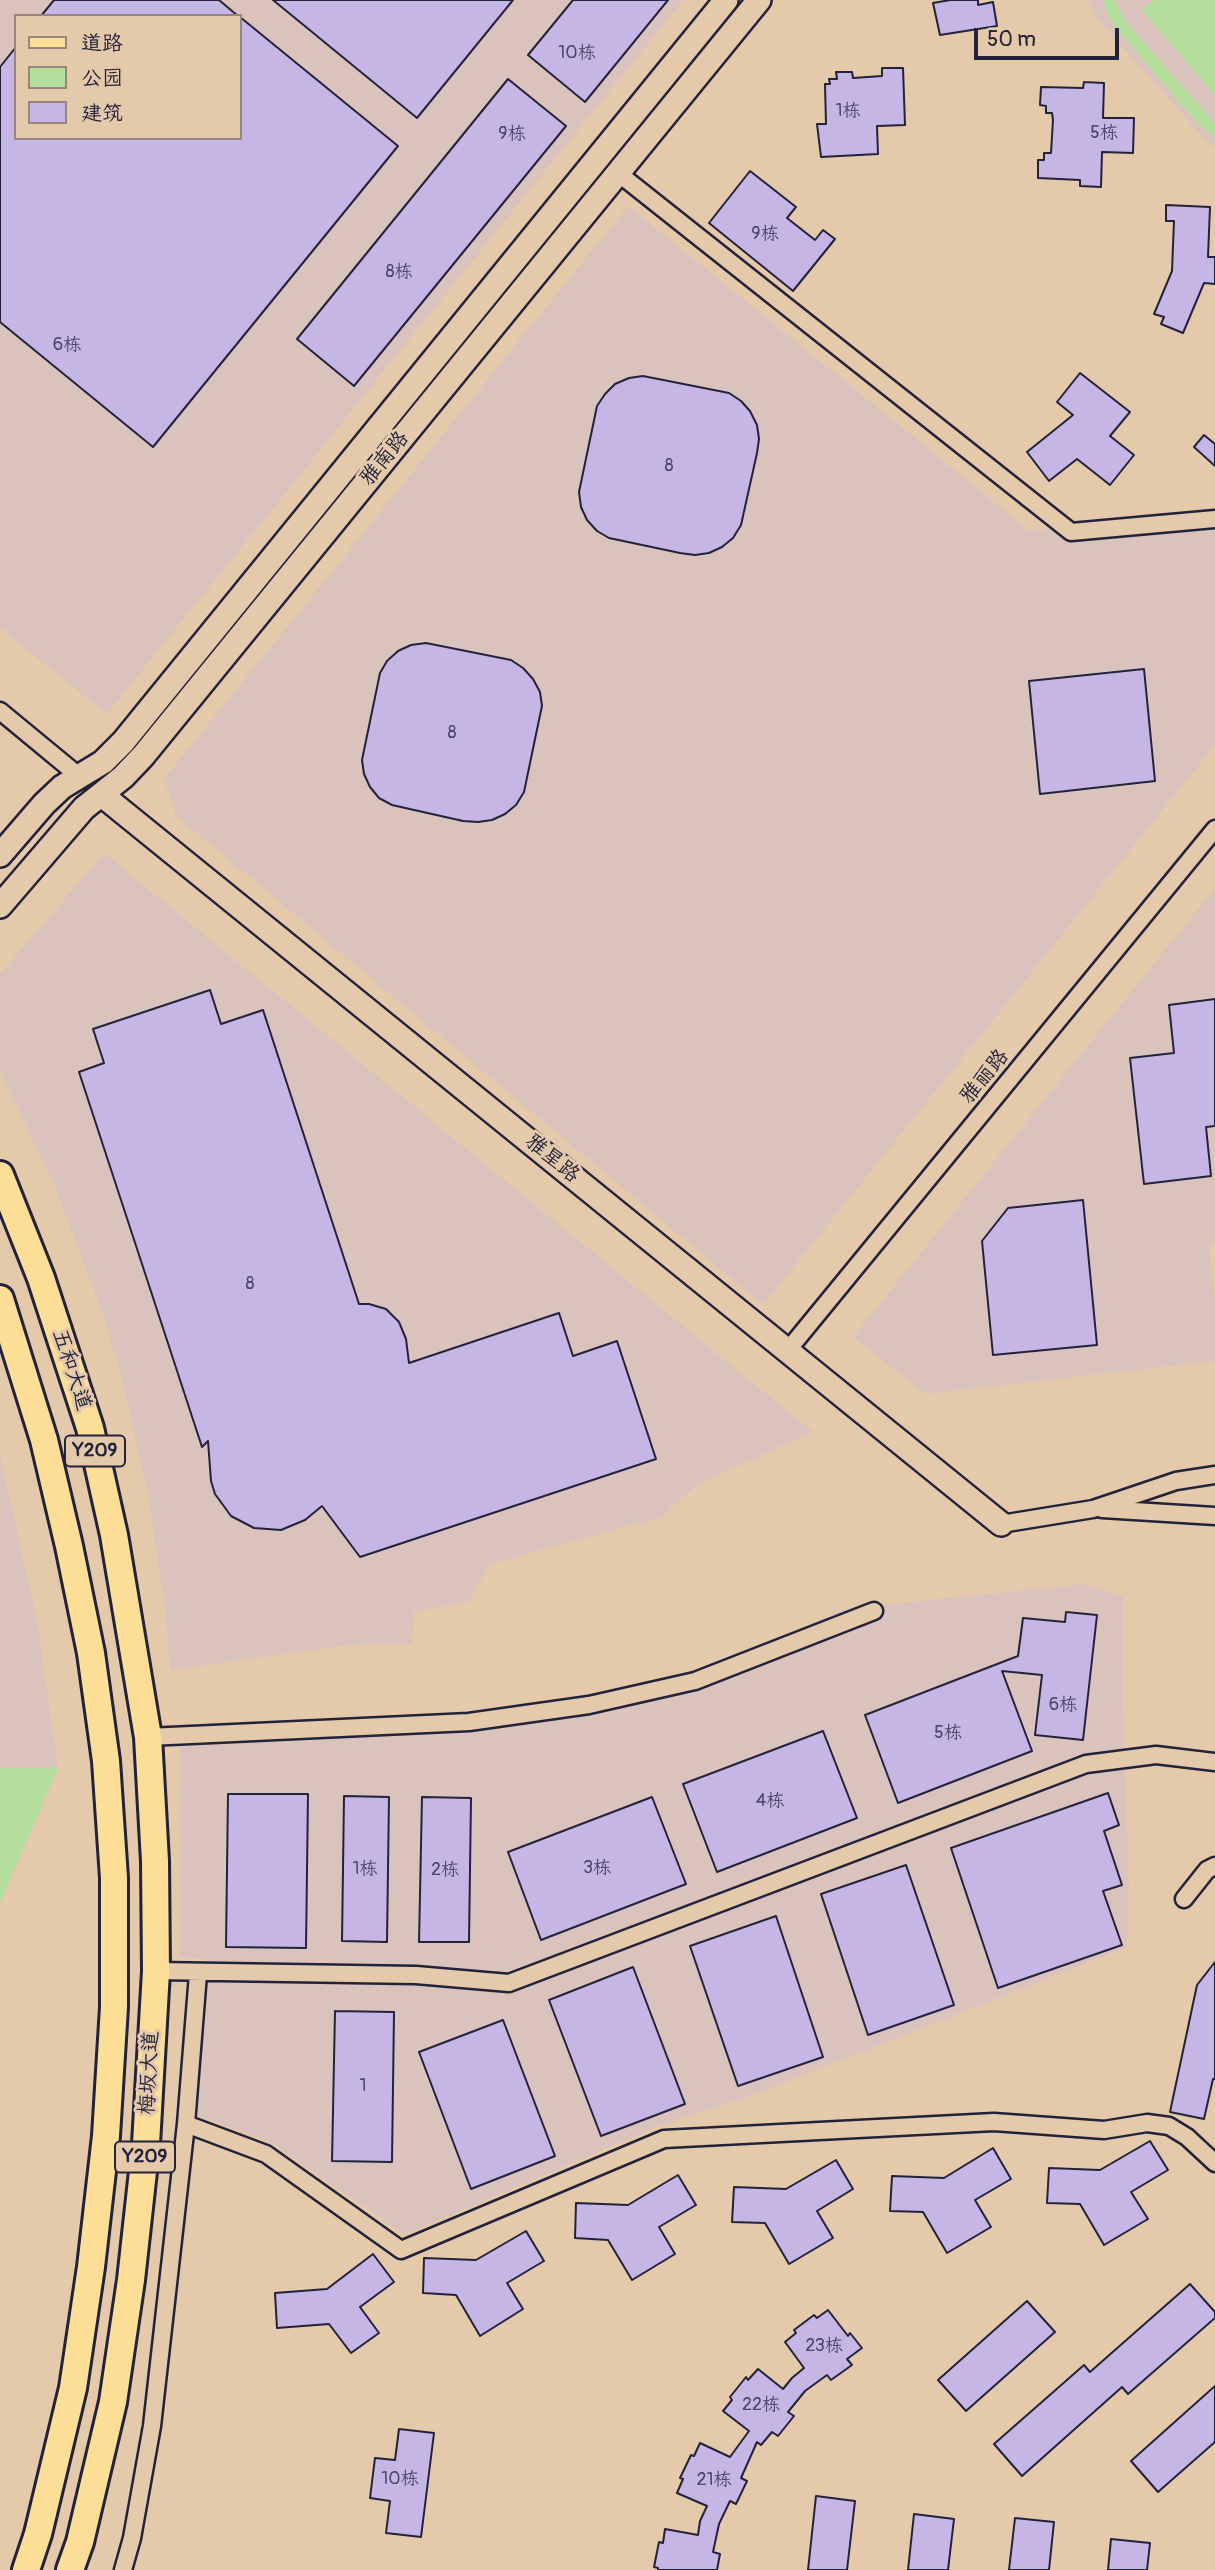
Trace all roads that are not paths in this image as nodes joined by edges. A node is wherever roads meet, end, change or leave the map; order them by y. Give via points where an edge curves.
1 (726, 0) edge
2 (759, 0) edge
3 (618, 173) junction
4 (1215, 519) edge
5 (0, 711) edge
6 (80, 777) junction
7 (102, 795) junction
8 (1215, 829) edge
9 (0, 855) edge
10 (0, 906) edge
11 (0, 1175) edge
12 (0, 1299) edge
13 (788, 1350) junction
14 (1215, 1475) edge
15 (1093, 1509) junction
16 (1215, 1516) edge
17 (1001, 1524) joint
18 (874, 1611) dead end
19 (148, 1737) junction
20 (1215, 1762) edge
21 (1215, 1866) edge
22 (1184, 1899) dead end
23 (156, 1971) junction
24 (198, 1974) junction
25 (186, 2124) junction
26 (1215, 2163) edge
27 (26, 2570) edge
28 (70, 2570) edge
29 (123, 2570) edge

1 - 6 street, 雅南路 via 123,742
2 - 3 street, 雅南路
3 - 4 street via 1071,532
3 - 7 street, 雅南路 via 142,756
5 - 6 street
6 - 9 street, 雅南路 via 44,804
7 - 10 street, 雅南路 via 84,808
7 - 13 street, 雅星路
8 - 13 street, 雅丽路
11 - 19 main road, 五和大道 / Y209 via 41,1278 90,1428 114,1535
12 - 27 main road, 梅坂大道 / Y209 via 44,1440 91,1653 106,1762 114,1878 114,2007 91,2267 73,2388
13 - 17 street, 雅星路
14 - 15 street via 1177,1481
15 - 16 street
15 - 17 street
18 - 19 street via 695,1681 589,1705 469,1722
19 - 23 main road, 梅坂大道 / Y209
20 - 24 street via 1156,1755 1086,1763 509,1983 416,1975
21 - 22 street
23 - 24 street
23 - 28 main road, 梅坂大道 / Y209 via 146,2144 131,2280 113,2402
24 - 25 street
25 - 26 street via 266,2154 401,2250 664,2139 993,2122 1104,2130 1147,2123 1169,2126
25 - 29 street via 152,2426

